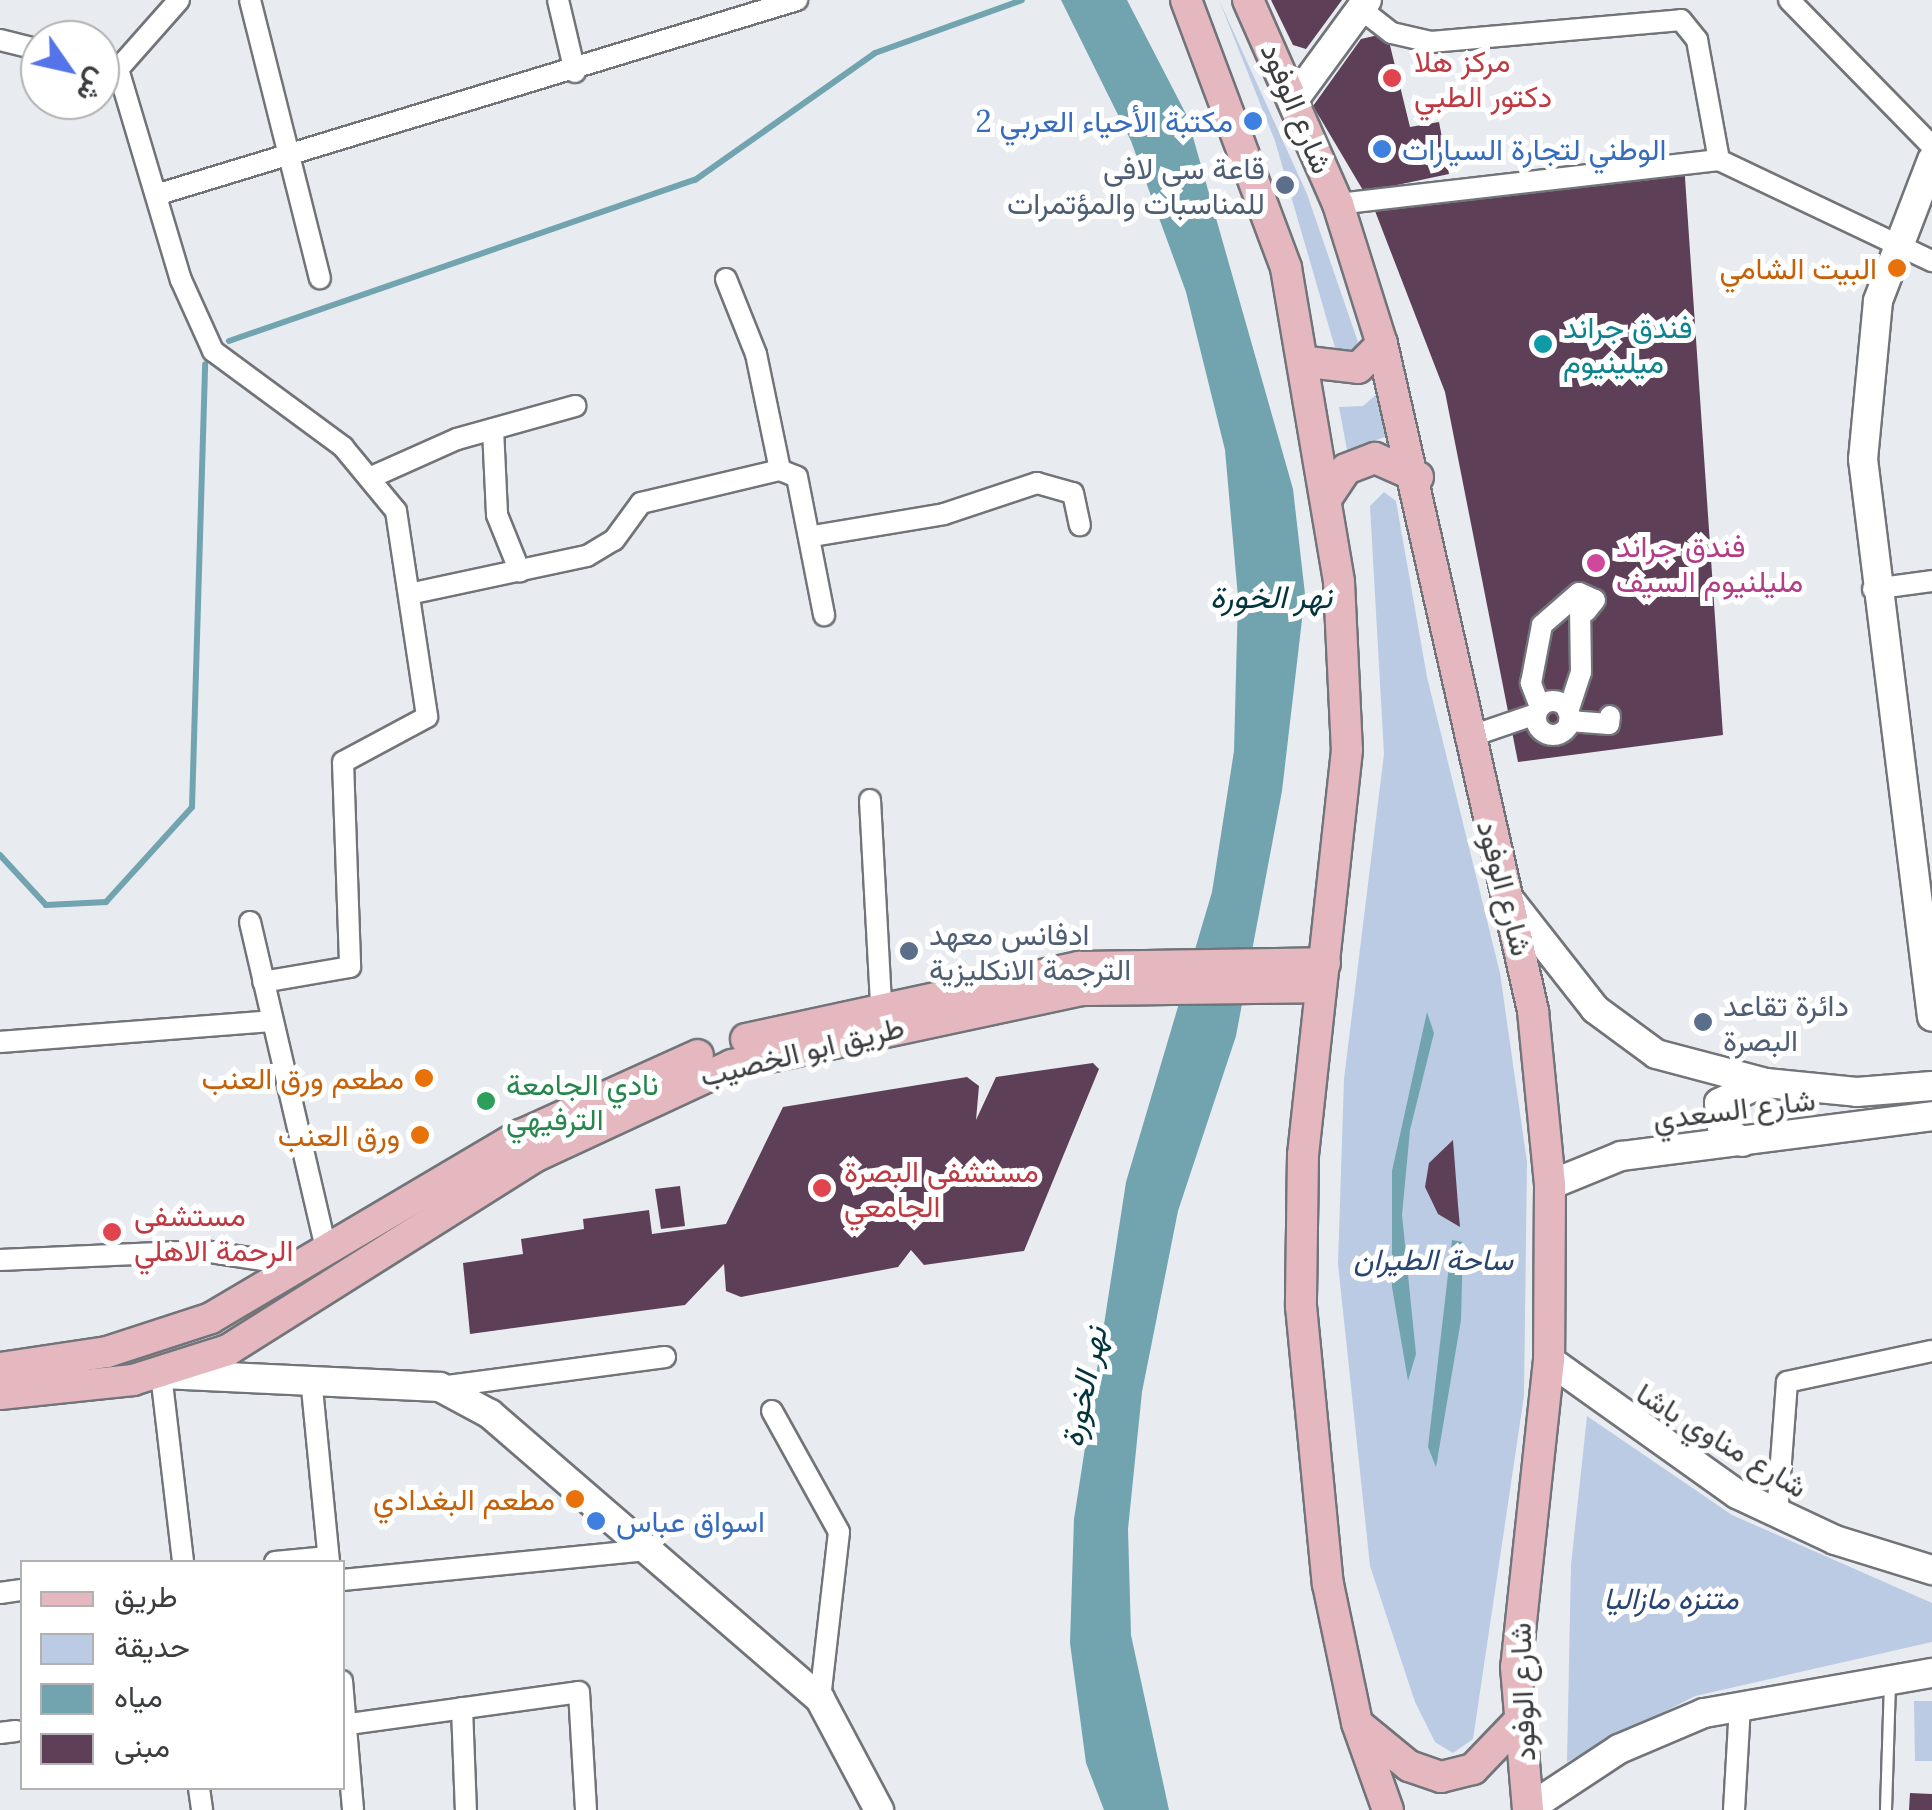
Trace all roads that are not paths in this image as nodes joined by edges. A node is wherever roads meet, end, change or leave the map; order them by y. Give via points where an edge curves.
1 (179, 0) edge
2 (250, 0) edge
3 (558, 0) edge
4 (796, 0) edge
5 (1186, 0) edge
6 (1248, 0) edge
7 (1789, 0) edge
8 (1364, 4) edge
9 (120, 56) edge
10 (575, 72) junction
11 (120, 95) edge
12 (1296, 97) junction
13 (1932, 146) edge
14 (289, 157) junction
15 (1719, 160) junction
16 (1932, 160) edge
17 (159, 194) junction
18 (1338, 204) junction
19 (1892, 249) junction
20 (1932, 262) edge
21 (320, 278) dead end
22 (726, 279) dead end
23 (1382, 344) junction
24 (1308, 362) junction
25 (575, 406) dead end
26 (493, 429) junction
27 (780, 470) junction
28 (374, 476) junction
29 (1418, 477) junction
30 (1328, 496) junction
31 (1080, 525) dead end
32 (813, 536) junction
33 (520, 572) junction
34 (1932, 582) edge
35 (1873, 590) junction
36 (410, 594) junction
37 (824, 615) dead end
38 (1538, 710) junction
39 (1569, 716) junction
40 (1610, 716) dead end
41 (1466, 738) junction
42 (870, 800) dead end
43 (1512, 903) junction
44 (250, 922) dead end
45 (1178, 975) junction
46 (1323, 975) junction
47 (263, 982) junction
48 (881, 1006) junction
49 (1932, 1017) edge
50 (272, 1021) junction
51 (0, 1042) edge
52 (1766, 1083) junction
53 (1932, 1086) edge
54 (1932, 1116) edge
55 (1742, 1142) junction
56 (527, 1146) junction
57 (1550, 1185) junction
58 (0, 1260) edge
59 (316, 1260) junction
60 (1932, 1352) edge
61 (666, 1357) dead end
62 (1549, 1360) junction
63 (0, 1368) edge
64 (162, 1374) junction
65 (311, 1378) junction
66 (440, 1387) junction
67 (0, 1394) edge
68 (772, 1410) dead end
69 (1778, 1515) junction
70 (648, 1550) junction
71 (183, 1560) edge
72 (328, 1560) edge
73 (1932, 1570) edge
74 (345, 1580) edge
75 (1932, 1673) edge
76 (1890, 1679) junction
77 (820, 1699) junction
78 (1740, 1706) junction
79 (462, 1708) junction
80 (1518, 1722) junction
81 (1357, 1723) junction
82 (345, 1725) edge
83 (352, 1810) edge
84 (466, 1810) edge
85 (586, 1810) edge
86 (879, 1810) edge
87 (1388, 1810) edge
88 (1528, 1810) edge
89 (1734, 1810) edge
90 (1886, 1810) edge

1 - 9 street
2 - 14 street
3 - 10 street
4 - 10 street
5 - 24 main road, شارع الوفود via 1263,190
6 - 12 main road, شارع الوفود
7 - 13 street
8 - 12 street
8 - 15 street via 1392,34 1431,42 1680,20 1696,40
10 - 14 street
11 - 17 street
12 - 18 main road, شارع الوفود
14 - 17 street
14 - 21 street
15 - 18 street
15 - 19 street
16 - 19 street
17 - 28 street via 213,352
18 - 23 main road, شارع الوفود
19 - 20 street
19 - 35 street via 1864,404
22 - 27 street via 756,354
23 - 24 main road via 1358,368
23 - 29 main road, شارع الوفود
24 - 30 main road, شارع الوفود
25 - 26 street
26 - 28 street
26 - 33 street via 497,514
27 - 32 street via 797,477
27 - 33 street via 641,503 606,547
28 - 36 street via 396,512
29 - 30 main road via 1375,458 1346,470
29 - 41 main road, شارع الوفود
30 - 46 main road, شارع الوفود via 1347,698
31 - 32 street via 1073,493 1037,483 944,514
32 - 37 street
33 - 36 street
34 - 35 street
35 - 49 street
36 - 47 street via 427,717 409,734 352,750 341,770 353,962 340,974
38 - 39 street via 1556,702
38 - 39 street via 1549,735
38 - 39 street via 1532,683 1542,625 1577,606 1579,685
38 - 41 street
39 - 40 street via 1609,724
41 - 43 main road, شارع الوفود
42 - 48 street
43 - 52 street, شارع السعدي via 1634,1042
43 - 57 main road, شارع الوفود via 1542,1067
44 - 47 street
45 - 46 main road, طريق ابو الخصيب
45 - 48 main road, طريق ابو الخصيب via 1079,967
45 - 56 main road, طريق ابو الخصيب via 778,1051
46 - 81 main road, شارع الوفود via 1303,1154 1301,1306 1328,1584
47 - 50 street
48 - 56 main road, طريق ابو الخصيب via 679,1062
50 - 51 street
50 - 59 street
52 - 53 street, شارع السعدي via 1856,1092
52 - 55 street via 1733,1089 1719,1103 1722,1127
54 - 55 street, شارع السعدي
55 - 57 street, شارع السعدي via 1605,1160
56 - 59 main road, طريق ابو الخصيب
56 - 64 main road, طريق ابو الخصيب via 259,1334
57 - 62 main road, شارع الوفود
58 - 59 street via 204,1251
59 - 63 main road, طريق ابو الخصيب via 177,1332
60 - 69 street via 1786,1382
61 - 66 street
62 - 69 street, شارع مناوي باشا via 1638,1431
62 - 80 main road, شارع الوفود via 1517,1635
64 - 65 street
64 - 67 main road, طريق ابو الخصيب
64 - 71 street
65 - 66 street
65 - 72 street
66 - 70 street via 514,1430
68 - 77 street via 839,1532
69 - 73 street, شارع مناوي باشا
70 - 74 street
70 - 77 street
75 - 76 street
76 - 78 street
76 - 90 lane
77 - 86 street
78 - 88 street via 1645,1735
78 - 89 street
79 - 82 street
79 - 84 street
79 - 85 street via 579,1692
80 - 81 main road via 1473,1768 1440,1778 1409,1766
80 - 88 main road, شارع الوفود
81 - 87 main road, شارع الوفود
82 - 83 street

